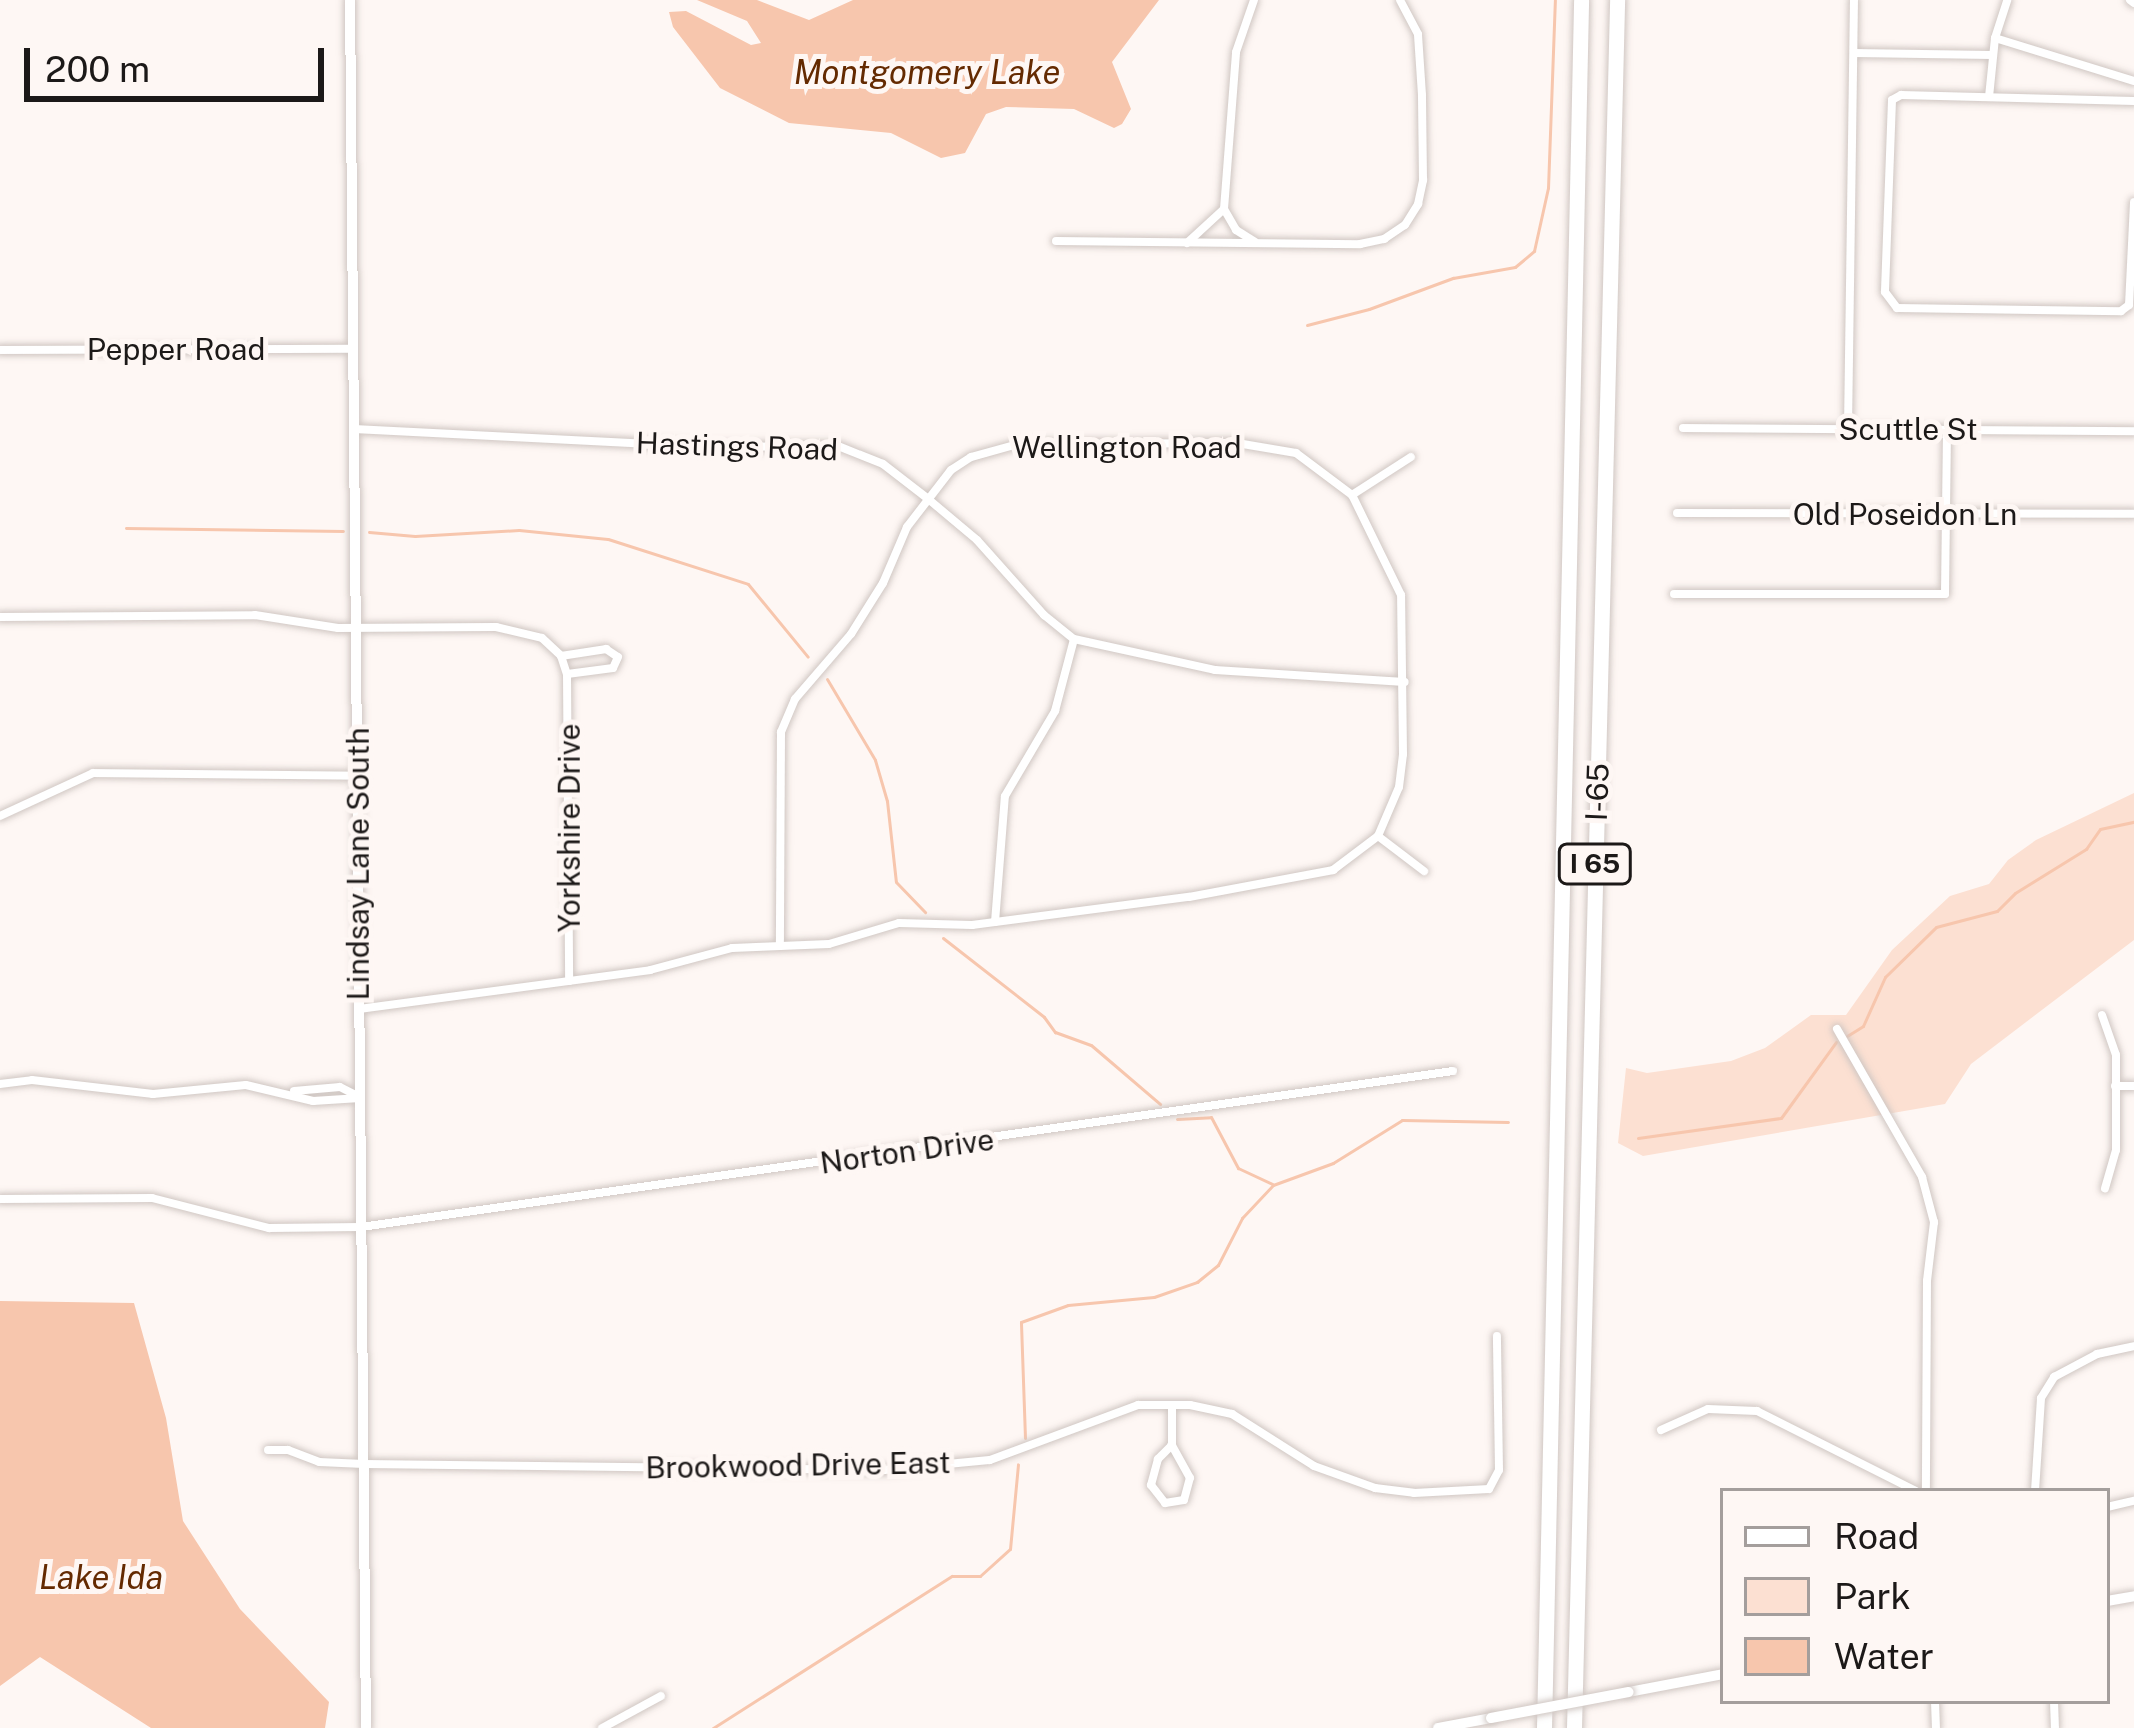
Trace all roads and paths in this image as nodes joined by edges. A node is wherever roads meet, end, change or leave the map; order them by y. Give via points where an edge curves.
1 (350, 0) edge
2 (1254, 0) edge
3 (1400, 0) edge
4 (1581, 0) edge
5 (1617, 0) edge
6 (1855, 0) edge
7 (2007, 0) edge
8 (1995, 38) junction
9 (1854, 53) junction
10 (1992, 55) junction
11 (2134, 81) edge
12 (1989, 98) junction
13 (2134, 101) edge
14 (2134, 202) edge
15 (1224, 209) junction
16 (1056, 241) dead end
17 (1186, 244) junction
18 (1259, 245) junction
19 (351, 349) junction
20 (0, 350) edge
21 (1682, 428) dead end
22 (1848, 428) junction
23 (354, 429) junction
24 (1947, 429) junction
25 (2134, 431) edge
26 (1411, 457) dead end
27 (1352, 495) junction
28 (928, 498) junction
29 (1677, 513) dead end
30 (2134, 514) edge
31 (1946, 515) junction
32 (1674, 594) dead end
33 (0, 617) edge
34 (357, 628) junction
35 (1075, 639) junction
36 (561, 656) junction
37 (567, 674) junction
38 (1405, 682) junction
39 (358, 776) junction
40 (0, 816) edge
41 (1378, 836) junction
42 (1424, 871) dead end
43 (994, 922) junction
44 (780, 946) junction
45 (569, 982) junction
46 (359, 1010) junction
47 (2102, 1015) dead end
48 (1837, 1029) dead end
49 (1453, 1071) dead end
50 (0, 1084) edge
51 (2115, 1086) junction
52 (2134, 1086) edge
53 (361, 1097) junction
54 (2105, 1188) dead end
55 (0, 1199) edge
56 (361, 1227) junction
57 (1497, 1336) dead end
58 (2134, 1346) edge
59 (1172, 1405) junction
60 (1661, 1430) dead end
61 (1172, 1445) junction
62 (268, 1450) dead end
63 (364, 1464) junction
64 (1910, 1488) edge
65 (1926, 1488) edge
66 (2035, 1488) edge
67 (1720, 1675) edge
68 (661, 1696) dead end
69 (366, 1728) edge
70 (602, 1728) edge
71 (1438, 1728) edge
72 (1544, 1728) edge
73 (1574, 1728) edge

1 - 19 street, Lindsay Lane South
2 - 15 street via 1236,52
3 - 18 street via 1418,34 1418,204 1384,239
4 - 72 highway, I 65
5 - 73 highway, I-65 / I 65
6 - 9 street
7 - 8 street
8 - 10 street
8 - 11 street
9 - 10 street
9 - 22 street
10 - 12 street
12 - 13 street
12 - 14 street via 1900,95 1888,108 1885,292 1897,308 2121,311 2129,305
15 - 17 street
15 - 18 street via 1236,230
16 - 17 street
17 - 18 street
19 - 20 street, Pepper Road
19 - 23 street, Lindsay Lane South
21 - 22 street, Scuttle St
22 - 24 street, Scuttle St
23 - 28 street, Hastings Road via 705,447 826,444 883,464
23 - 34 street, Lindsay Lane South
24 - 25 street, Scuttle St
24 - 31 street
26 - 27 street
27 - 28 street, Wellington Road via 1296,453 1237,443 1054,442 971,457
27 - 38 street, Wellington Road via 1401,595
28 - 35 street, Hastings Road
28 - 44 street, Wellington Road via 851,634 794,698 781,732
29 - 31 street, Old Poseidon Ln
30 - 31 street, Old Poseidon Ln
31 - 32 street via 1945,594
33 - 34 street via 255,615
34 - 36 street via 520,629
34 - 39 street, Lindsay Lane South
35 - 38 street, Hastings Road via 1216,670
35 - 43 street via 1055,711 1005,796
36 - 37 street, Yorkshire Drive
36 - 37 street via 606,649 618,657 613,668
37 - 45 street, Yorkshire Drive
38 - 41 street, Wellington Road via 1399,787
39 - 40 street via 93,773
39 - 46 street, Lindsay Lane South
41 - 42 street
41 - 43 street via 1310,878
43 - 44 street via 899,923 829,944
44 - 45 street via 732,948
45 - 46 street
46 - 53 street, Lindsay Lane South
47 - 51 street via 2116,1055
48 - 65 street via 1922,1177 1934,1222
49 - 56 street, Norton Drive
50 - 53 street via 32,1080 153,1094 246,1085 313,1101
51 - 52 street
51 - 54 street via 2116,1150
53 - 56 street, Lindsay Lane South
55 - 56 street, Norton Drive via 152,1198 269,1228
56 - 63 street, Lindsay Lane South
57 - 59 street, Brookwood Drive East via 1499,1470 1489,1489 1376,1488 1314,1466 1232,1414
58 - 66 street via 2054,1377 2041,1398
59 - 61 street
59 - 63 street, Brookwood Drive East via 1138,1405 990,1460 947,1467
60 - 64 street via 1708,1409 1757,1411
61 - 61 street via 1151,1485 1165,1503 1184,1500 1190,1478
62 - 63 street, Brookwood Drive East
63 - 69 street, Lindsay Lane South
67 - 71 street, bridge
68 - 70 street

